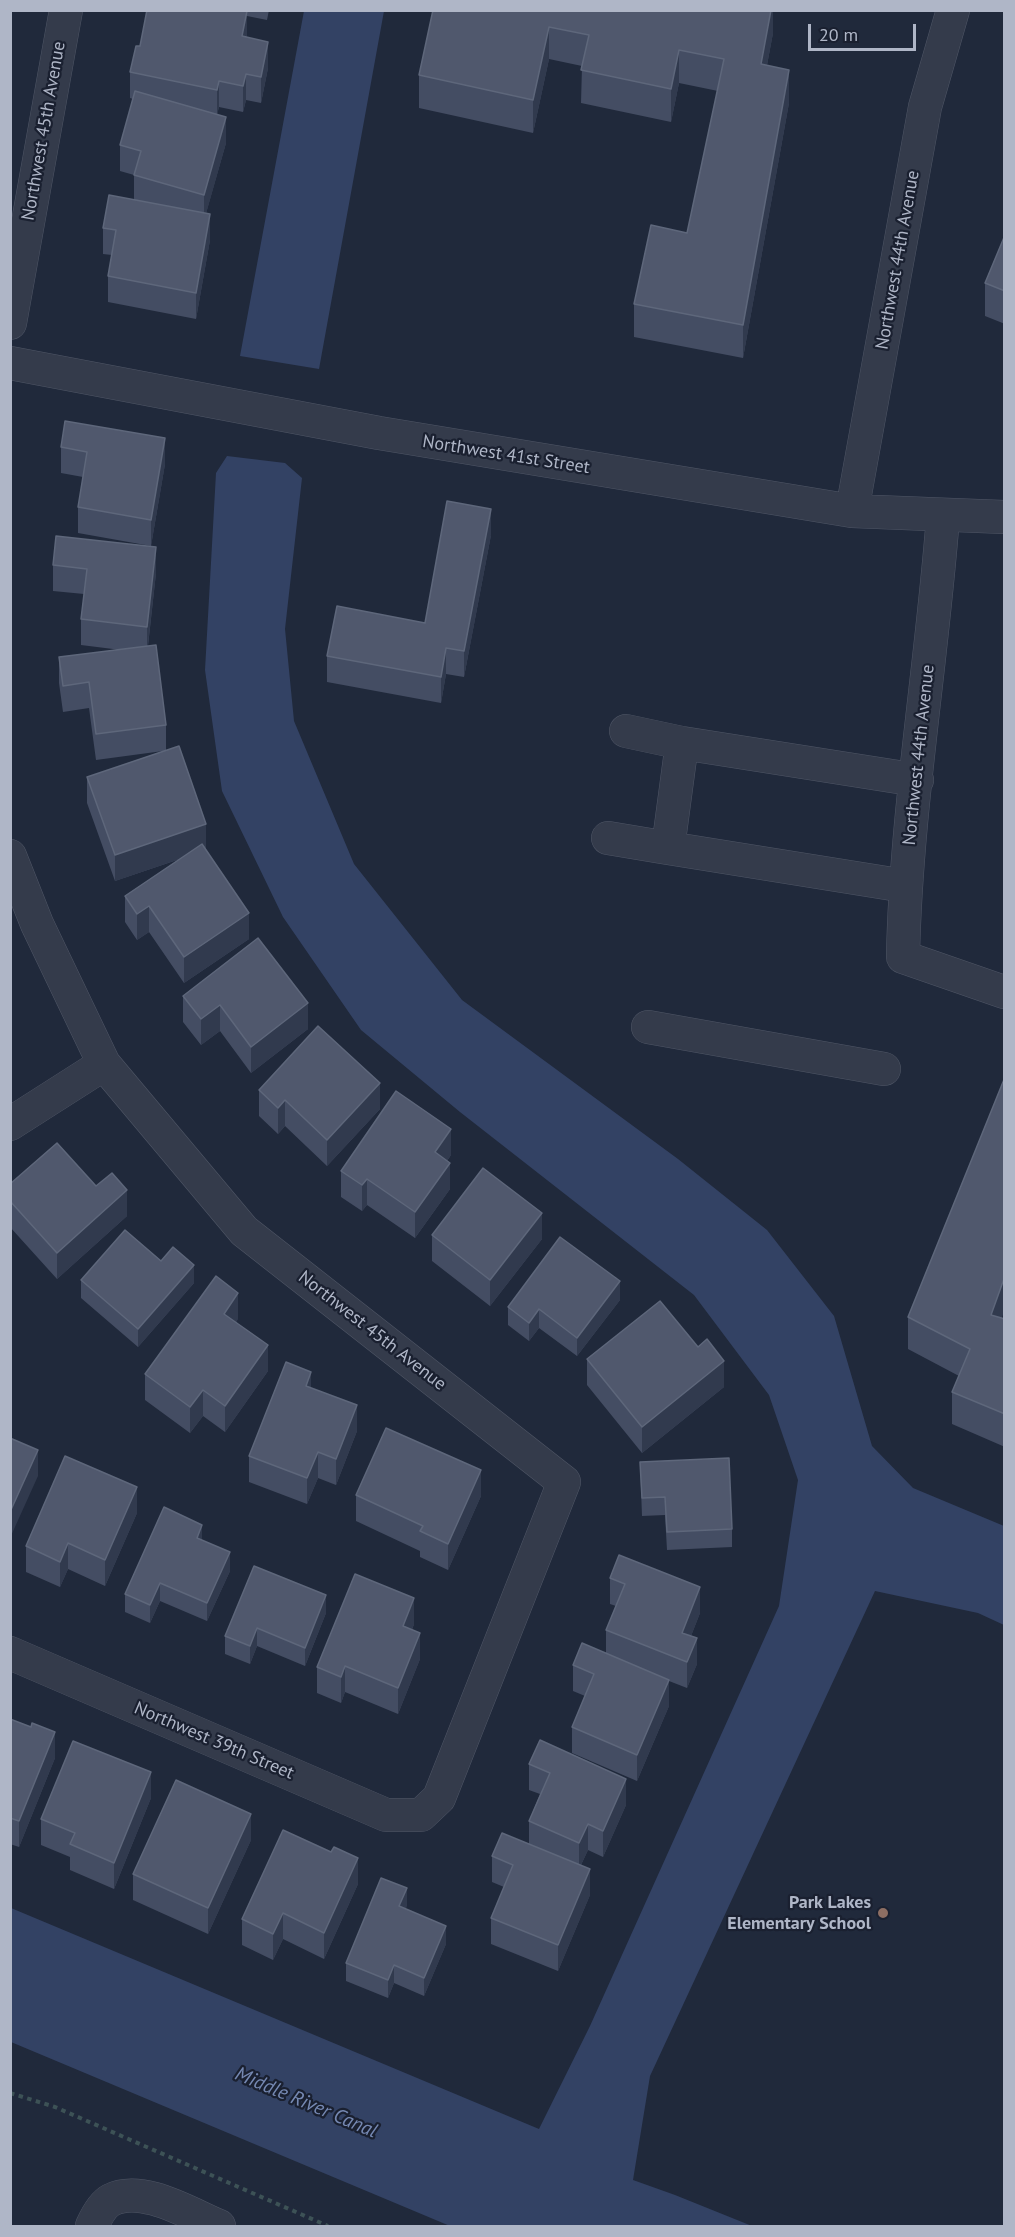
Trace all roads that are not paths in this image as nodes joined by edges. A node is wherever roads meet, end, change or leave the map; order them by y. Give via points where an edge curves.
1 (66, 10) edge
2 (954, 10) edge
3 (10, 323) edge
4 (10, 363) edge
5 (852, 512) junction
6 (943, 516) junction
7 (1005, 517) edge
8 (626, 731) dead end
9 (682, 743) junction
10 (916, 780) junction
11 (608, 838) dead end
12 (668, 848) junction
13 (10, 856) edge
14 (905, 886) junction
15 (1005, 992) edge
16 (648, 1027) dead end
17 (104, 1064) junction
18 (884, 1069) dead end
19 (10, 1124) edge
20 (10, 1653) edge
21 (421, 1815) joint
22 (92, 2226) edge
23 (219, 2226) edge

1 - 3 street, Northwest 45th Avenue
2 - 5 street, Northwest 44th Avenue via 925,107
4 - 5 street, Northwest 41st Street via 379,434
5 - 6 street, Northwest 41st Street
6 - 7 street, Northwest 41st Street
6 - 10 street, Northwest 44th Avenue
8 - 9 street
9 - 10 street
9 - 12 street
10 - 14 street, Northwest 44th Avenue
11 - 12 street
12 - 14 street
13 - 17 street, Northwest 45th Avenue via 37,924
14 - 15 street, Northwest 44th Avenue via 903,957
16 - 18 street
17 - 19 street
17 - 21 street, Northwest 45th Avenue via 244,1231 564,1482 439,1798
20 - 21 street, Northwest 39th Street via 386,1815
22 - 23 street via 110,2201 128,2195 154,2199

